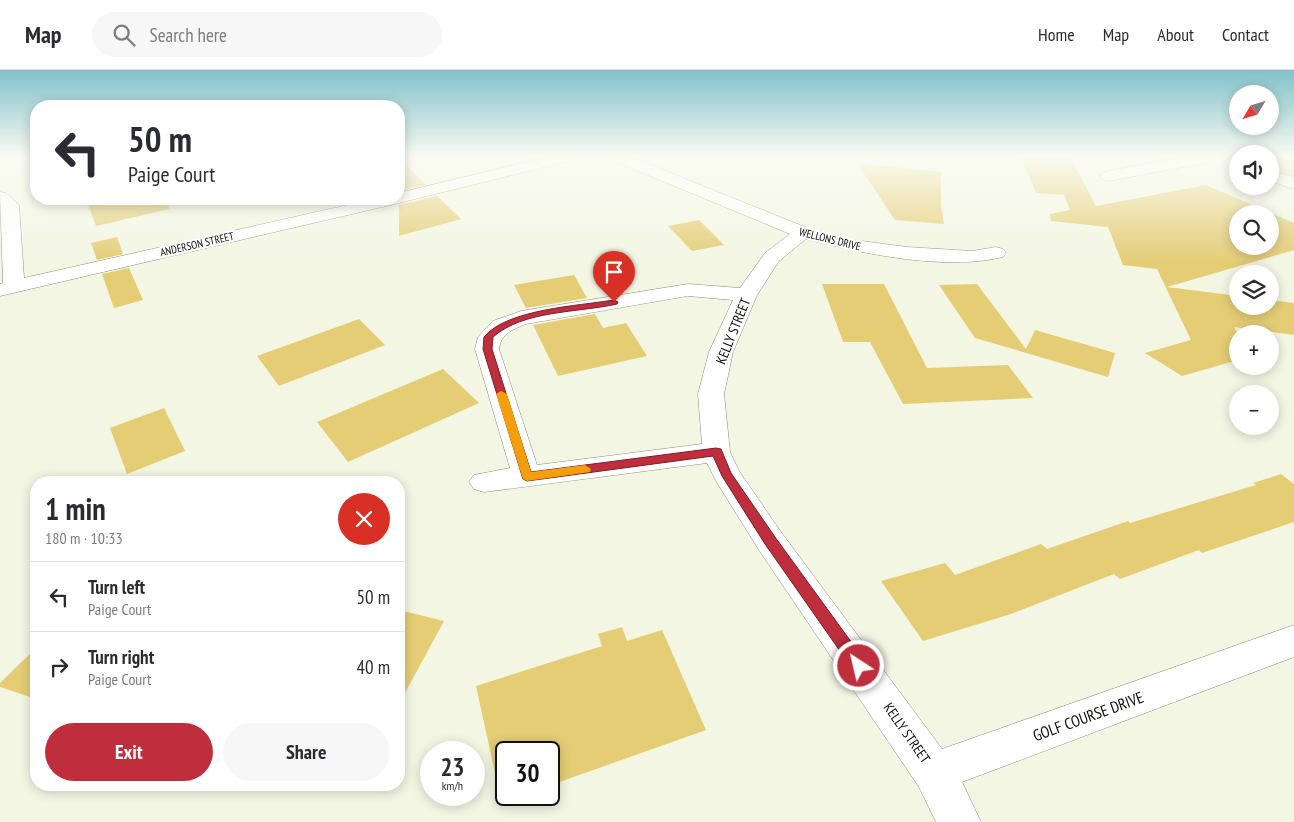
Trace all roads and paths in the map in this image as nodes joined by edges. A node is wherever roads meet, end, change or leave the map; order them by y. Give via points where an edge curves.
1 (423, 192) edge
2 (703, 192) edge
3 (0, 197) edge
4 (405, 197) edge
5 (339, 205) edge
6 (803, 233) junction
7 (996, 253) dead end
8 (7, 288) edge
9 (746, 295) junction
10 (716, 452) junction
11 (527, 476) junction
12 (484, 482) dead end
13 (1294, 642) edge
14 (934, 772) junction
15 (959, 822) edge

1 - 4 street
2 - 6 street, WELLONS DRIVE
3 - 8 street via 10,205
5 - 8 street, ANDERSON STREET
6 - 7 street, WELLONS DRIVE via 854,246 898,252 972,257
6 - 9 street, KELLY STREET via 772,257
9 - 10 street, KELLY STREET via 721,352 711,394
9 - 11 street via 688,290 521,318 501,326 489,337 487,349
10 - 11 street
10 - 14 street, KELLY STREET via 726,474 770,541
11 - 12 street
13 - 14 street, GOLF COURSE DRIVE
14 - 15 street

